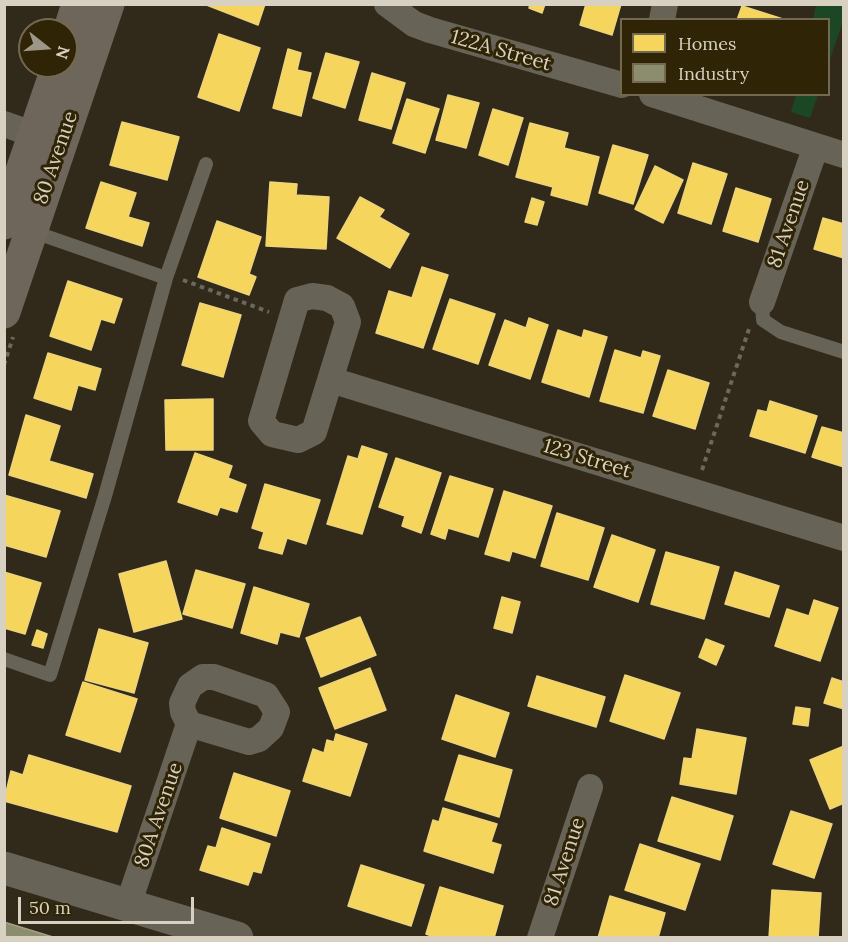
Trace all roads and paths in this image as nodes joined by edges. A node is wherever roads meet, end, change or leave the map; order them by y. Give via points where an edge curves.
1 (108, 4) edge
2 (387, 4) edge
3 (54, 78) edge
4 (620, 85) edge
5 (658, 96) edge
6 (4, 124) edge
7 (35, 135) junction
8 (816, 146) junction
9 (843, 155) edge
10 (206, 164) dead end
11 (18, 227) edge
12 (171, 278) junction
13 (4, 312) edge
14 (757, 313) junction
15 (275, 314) dead end
16 (843, 352) edge
17 (331, 380) junction
18 (700, 477) dead end
19 (843, 538) edge
20 (4, 659) edge
21 (189, 724) dead end
22 (590, 787) dead end
23 (4, 868) edge
24 (128, 905) junction
25 (237, 938) edge
26 (540, 938) edge

1 - 11 main road, 80 Avenue
2 - 4 street, 122A Street via 414,24 430,30
3 - 7 main road, 80 Avenue
5 - 8 street
6 - 7 street
7 - 11 main road via 43,161
8 - 9 street
8 - 14 street, 81 Avenue
10 - 12 lane
11 - 12 lane
11 - 13 main road, 80 Avenue
12 - 15 path
12 - 20 lane via 50,675
14 - 16 lane via 781,332
14 - 18 path
17 - 17 street via 314,432 298,440 273,434 261,421 297,300 312,296 342,306 348,322
17 - 19 street, 123 Street
21 - 24 street, 80A Avenue
22 - 26 street, 81 Avenue
23 - 24 street
24 - 25 street

